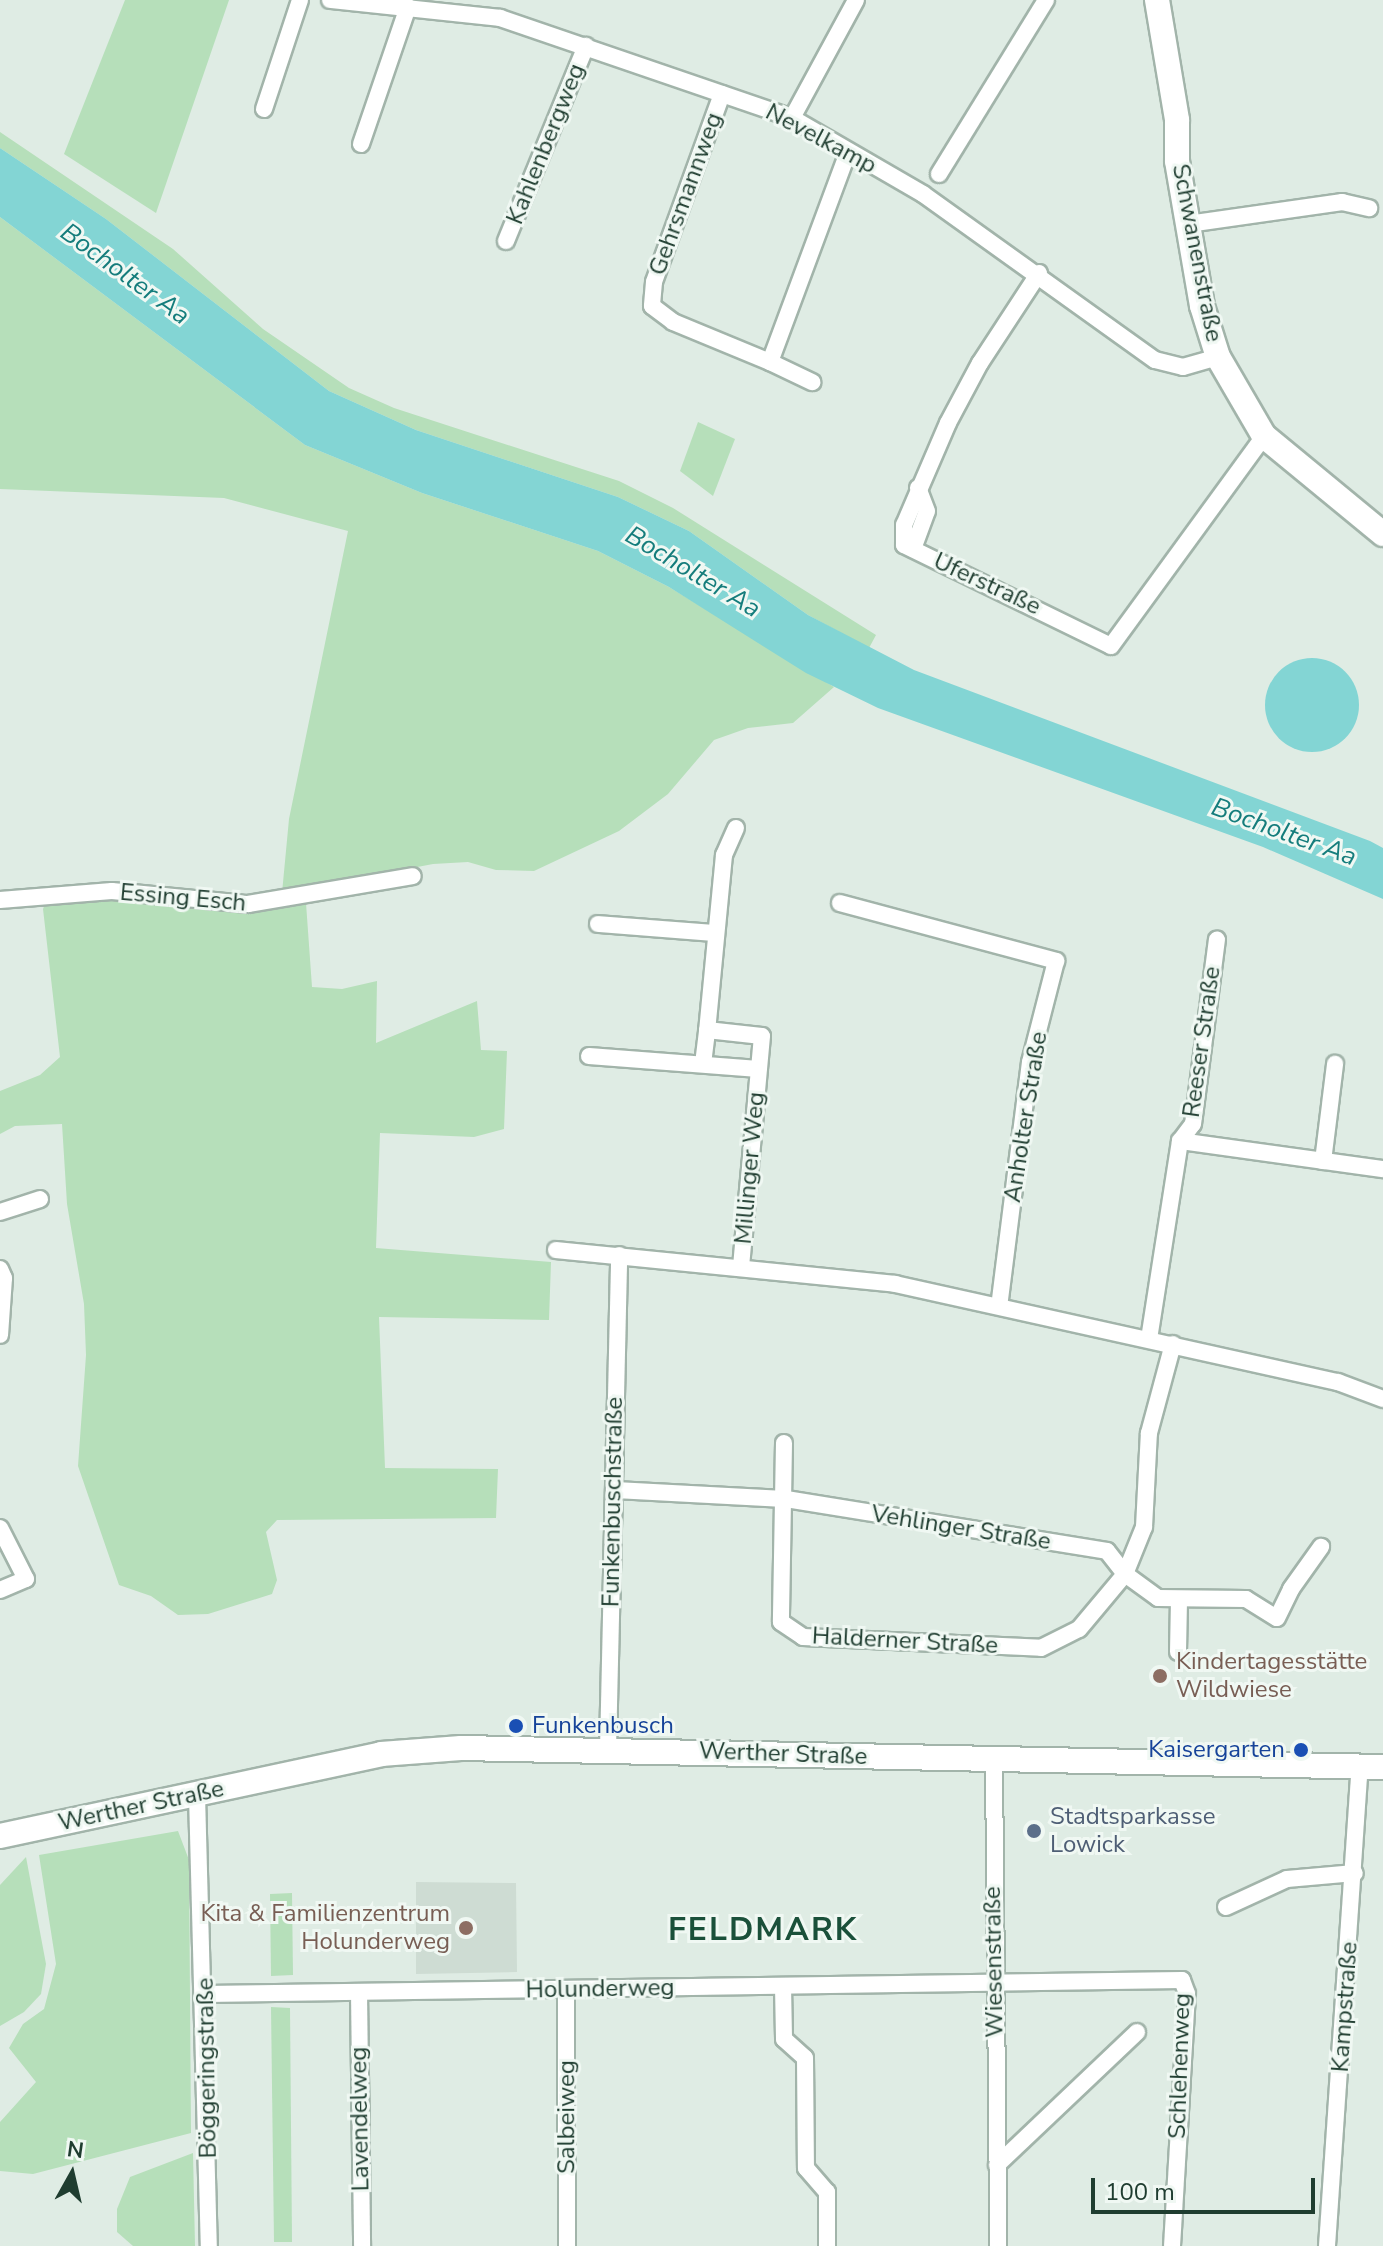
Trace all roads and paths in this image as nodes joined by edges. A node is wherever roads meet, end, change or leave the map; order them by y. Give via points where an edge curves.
1 (300, 0) edge
2 (330, 0) edge
3 (856, 0) edge
4 (1046, 0) edge
5 (1157, 0) edge
6 (402, 5) edge
7 (586, 46) junction
8 (722, 94) junction
9 (264, 109) dead end
10 (792, 118) junction
11 (361, 144) dead end
12 (848, 152) junction
13 (939, 174) dead end
14 (1369, 208) dead end
15 (1188, 224) junction
16 (506, 241) dead end
17 (1039, 273) junction
18 (1218, 357) junction
19 (770, 362) junction
20 (812, 382) dead end
21 (1264, 436) junction
22 (1383, 534) edge
23 (736, 828) dead end
24 (413, 876) dead end
25 (0, 900) edge
26 (840, 903) dead end
27 (598, 924) dead end
28 (716, 933) junction
29 (1217, 940) dead end
30 (707, 1030) junction
31 (589, 1056) dead end
32 (703, 1064) junction
33 (1335, 1064) dead end
34 (759, 1069) junction
35 (1180, 1141) junction
36 (1323, 1161) junction
37 (1383, 1169) edge
38 (40, 1199) dead end
39 (0, 1212) edge
40 (556, 1250) dead end
41 (619, 1255) junction
42 (741, 1267) junction
43 (0, 1269) edge
44 (999, 1306) junction
45 (0, 1335) edge
46 (1149, 1339) junction
47 (1173, 1344) junction
48 (1383, 1399) edge
49 (784, 1443) dead end
50 (614, 1490) junction
51 (786, 1499) junction
52 (0, 1528) edge
53 (1321, 1547) dead end
54 (6, 1552) edge
55 (1125, 1574) junction
56 (0, 1590) edge
57 (1179, 1599) junction
58 (1178, 1652) dead end
59 (608, 1749) junction
60 (994, 1759) junction
61 (1372, 1767) edge
62 (197, 1795) junction
63 (0, 1836) edge
64 (1355, 1873) junction
65 (1226, 1907) dead end
66 (994, 1984) junction
67 (783, 1986) junction
68 (566, 1989) junction
69 (359, 1992) junction
70 (206, 1994) junction
71 (1137, 2032) dead end
72 (997, 2165) junction
73 (209, 2246) edge
74 (362, 2246) edge
75 (567, 2246) edge
76 (827, 2246) edge
77 (998, 2246) edge
78 (1160, 2246) edge
79 (1172, 2246) edge
80 (1327, 2246) edge

1 - 9 street
2 - 6 street, Nevelkamp
3 - 10 street
4 - 13 street
5 - 15 main road, Schwanenstraße
6 - 7 street, Nevelkamp via 500,18
6 - 11 street
7 - 8 street, Nevelkamp
7 - 16 street, Kahlenbergweg
8 - 10 street, Nevelkamp
8 - 19 street, Gehrsmannweg via 654,282 652,306 673,322
10 - 12 street, Nevelkamp
12 - 17 street, Nevelkamp via 923,194
12 - 19 street
14 - 15 street via 1342,202
15 - 18 main road, Schwanenstraße via 1202,306
17 - 18 street, Nevelkamp via 1155,360 1183,367
17 - 21 street, Uferstraße via 980,363 918,488 901,536 913,549 1111,646
18 - 21 main road, Schwanenstraße
19 - 20 street, Gehrsmannweg
21 - 22 main road, Schwanenstraße
23 - 28 street via 724,855
24 - 25 street, Essing Esch via 248,904 112,891
26 - 44 street, Anholter Straße via 1056,961 1030,1062
27 - 28 street
28 - 30 street
29 - 35 street, Reeser Straße via 1193,1124
30 - 32 street
30 - 34 street, Millinger Weg via 762,1036
31 - 32 street, Millinger Weg
32 - 34 street, Millinger Weg
33 - 36 street
34 - 42 street, Millinger Weg
35 - 36 street, Reeser Straße
35 - 46 street, Reeser Straße
36 - 37 street, Reeser Straße
38 - 39 street
40 - 41 street
41 - 42 street
41 - 50 street, Funkenbuschstraße
42 - 44 street via 895,1284
43 - 45 street
44 - 46 street
46 - 47 street
47 - 48 street via 1338,1382
47 - 55 street via 1149,1433 1144,1527
49 - 51 street
50 - 51 street, Vehlinger Straße
50 - 59 street, Funkenbuschstraße
51 - 55 street, Vehlinger Straße via 1107,1551
51 - 55 street, Halderner Straße via 781,1622 803,1637 1041,1648 1079,1629
52 - 54 street
53 - 57 street, Vehlinger Straße via 1277,1618 1246,1599
54 - 56 street via 26,1579
55 - 57 street, Vehlinger Straße via 1158,1598
57 - 58 street
59 - 60 main road, Werther Straße
59 - 62 main road, Werther Straße via 392,1753
60 - 61 main road, Werther Straße
60 - 66 street, Wiesenstraße
61 - 64 street, Kampstraße
62 - 63 main road, Werther Straße
62 - 70 street, Böggeringstraße
64 - 65 street via 1287,1879
64 - 80 street, Kampstraße
66 - 67 street, Holunderweg
66 - 72 street, Wiesenstraße
66 - 79 street, Schlehenweg via 1182,1980 1187,1994
67 - 68 street, Holunderweg
67 - 76 street via 784,2039 805,2058 806,2168 827,2192
68 - 69 street, Holunderweg
68 - 75 street, Salbeiweg
69 - 70 street, Holunderweg
69 - 74 street, Lavendelweg
70 - 73 street, Böggeringstraße
71 - 72 street
72 - 77 street, Wiesenstraße
78 - 79 street, Schlehenweg

